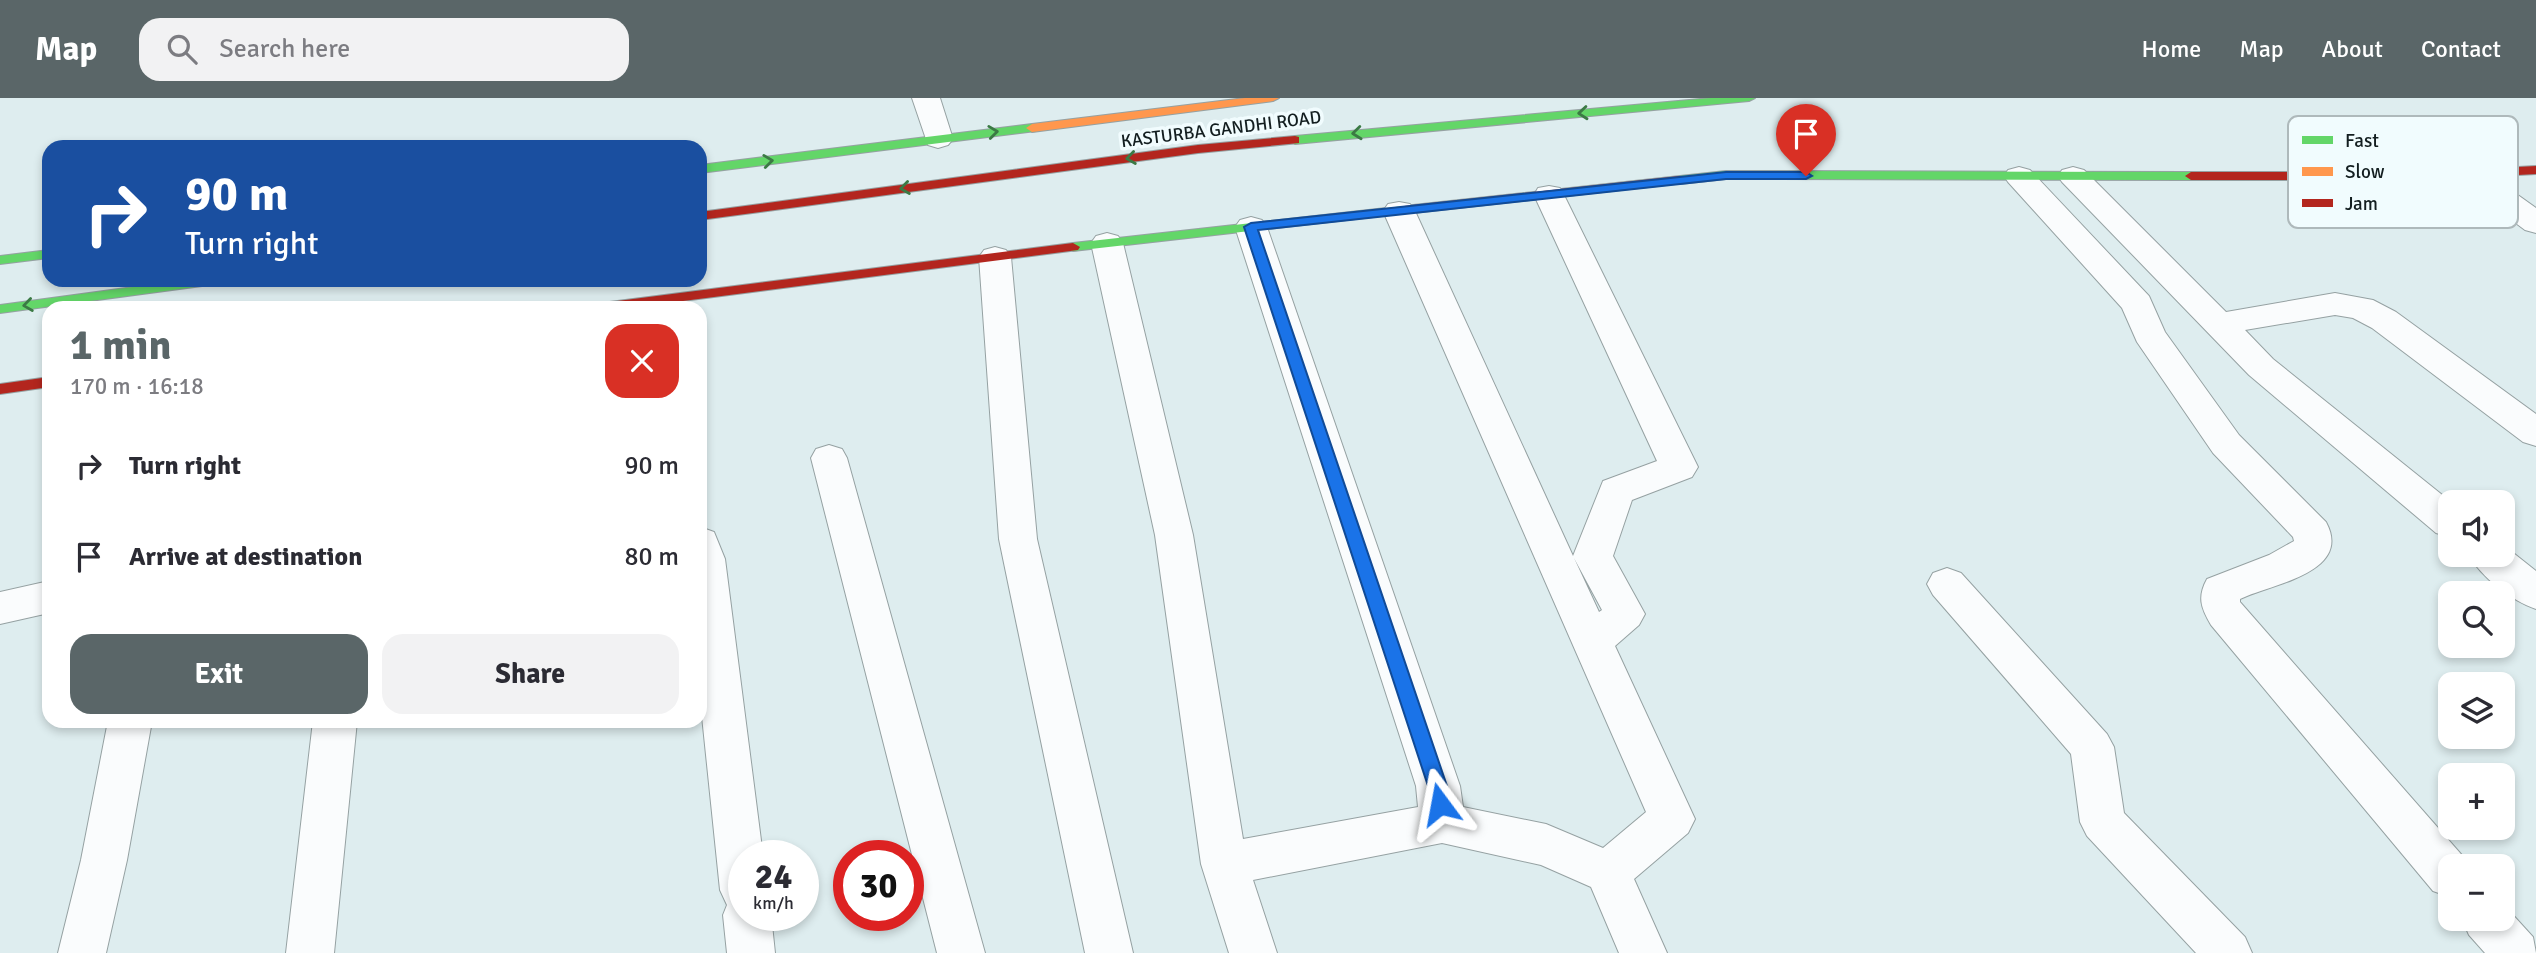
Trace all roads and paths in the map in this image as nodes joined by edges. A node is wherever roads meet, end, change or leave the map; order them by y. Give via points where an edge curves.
1 (926, 98) edge
2 (1273, 98) edge
3 (1749, 98) edge
4 (938, 139) junction
5 (707, 168) edge
6 (2536, 170) edge
7 (2518, 171) edge
8 (2019, 176) junction
9 (2073, 176) junction
10 (2288, 176) edge
11 (1549, 194) junction
12 (2518, 210) edge
13 (1399, 211) junction
14 (707, 215) edge
15 (2536, 223) edge
16 (1251, 227) junction
17 (1107, 243) junction
18 (42, 255) edge
19 (995, 257) junction
20 (0, 260) edge
21 (165, 287) edge
22 (60, 301) edge
23 (692, 301) edge
24 (42, 303) edge
25 (0, 309) edge
26 (2218, 324) junction
27 (42, 383) edge
28 (0, 389) edge
29 (2536, 433) edge
30 (829, 458) dead end
31 (2438, 513) edge
32 (2504, 567) edge
33 (707, 576) edge
34 (1947, 584) dead end
35 (2536, 593) edge
36 (42, 599) edge
37 (0, 608) edge
38 (1592, 642) junction
39 (129, 728) edge
40 (334, 728) edge
41 (1442, 823) junction
42 (738, 840) edge
43 (2438, 862) edge
44 (1224, 864) junction
45 (1608, 872) junction
46 (749, 931) edge
47 (2497, 931) edge
48 (82, 953) edge
49 (310, 953) edge
50 (751, 953) edge
51 (961, 953) edge
52 (1108, 953) edge
53 (1253, 953) edge
54 (1643, 953) edge
55 (2228, 953) edge
56 (2516, 953) edge

1 - 4 street
4 -> 2 street, KASTURBA GANDHI ROAD
3 -> 14 street, KASTURBA GANDHI ROAD via 1212,148
5 -> 4 street, KASTURBA GANDHI ROAD
6 - 7 street
8 - 9 street
8 - 11 street via 1726,175
8 - 43 street via 2137,304 2150,334 2226,444 2312,532 2314,546 2304,556 2240,579 2221,590 2220,602 2225,614
9 - 10 street
9 - 26 street
11 - 13 street
11 - 38 street via 1679,467 1616,491 1593,556 1625,614
12 - 15 street
13 - 16 street
13 - 38 street
16 - 17 street
16 - 41 street via 1438,786
17 - 19 street
17 - 44 street via 1174,535
18 - 20 street
19 - 23 street
19 - 52 street via 1018,539
21 -> 22 street
24 -> 25 street
26 - 29 street via 2335,304 2361,308 2384,320
26 - 31 street via 2261,367
27 - 28 street
30 - 51 street
32 - 35 street
33 - 42 street
34 - 55 street via 2092,747 2103,821
36 - 37 street
38 - 45 street via 1672,819
39 - 48 street
40 - 49 street
41 - 44 street
41 - 45 street via 1546,845
44 - 53 street
45 - 54 street
46 - 50 street
47 - 56 street

